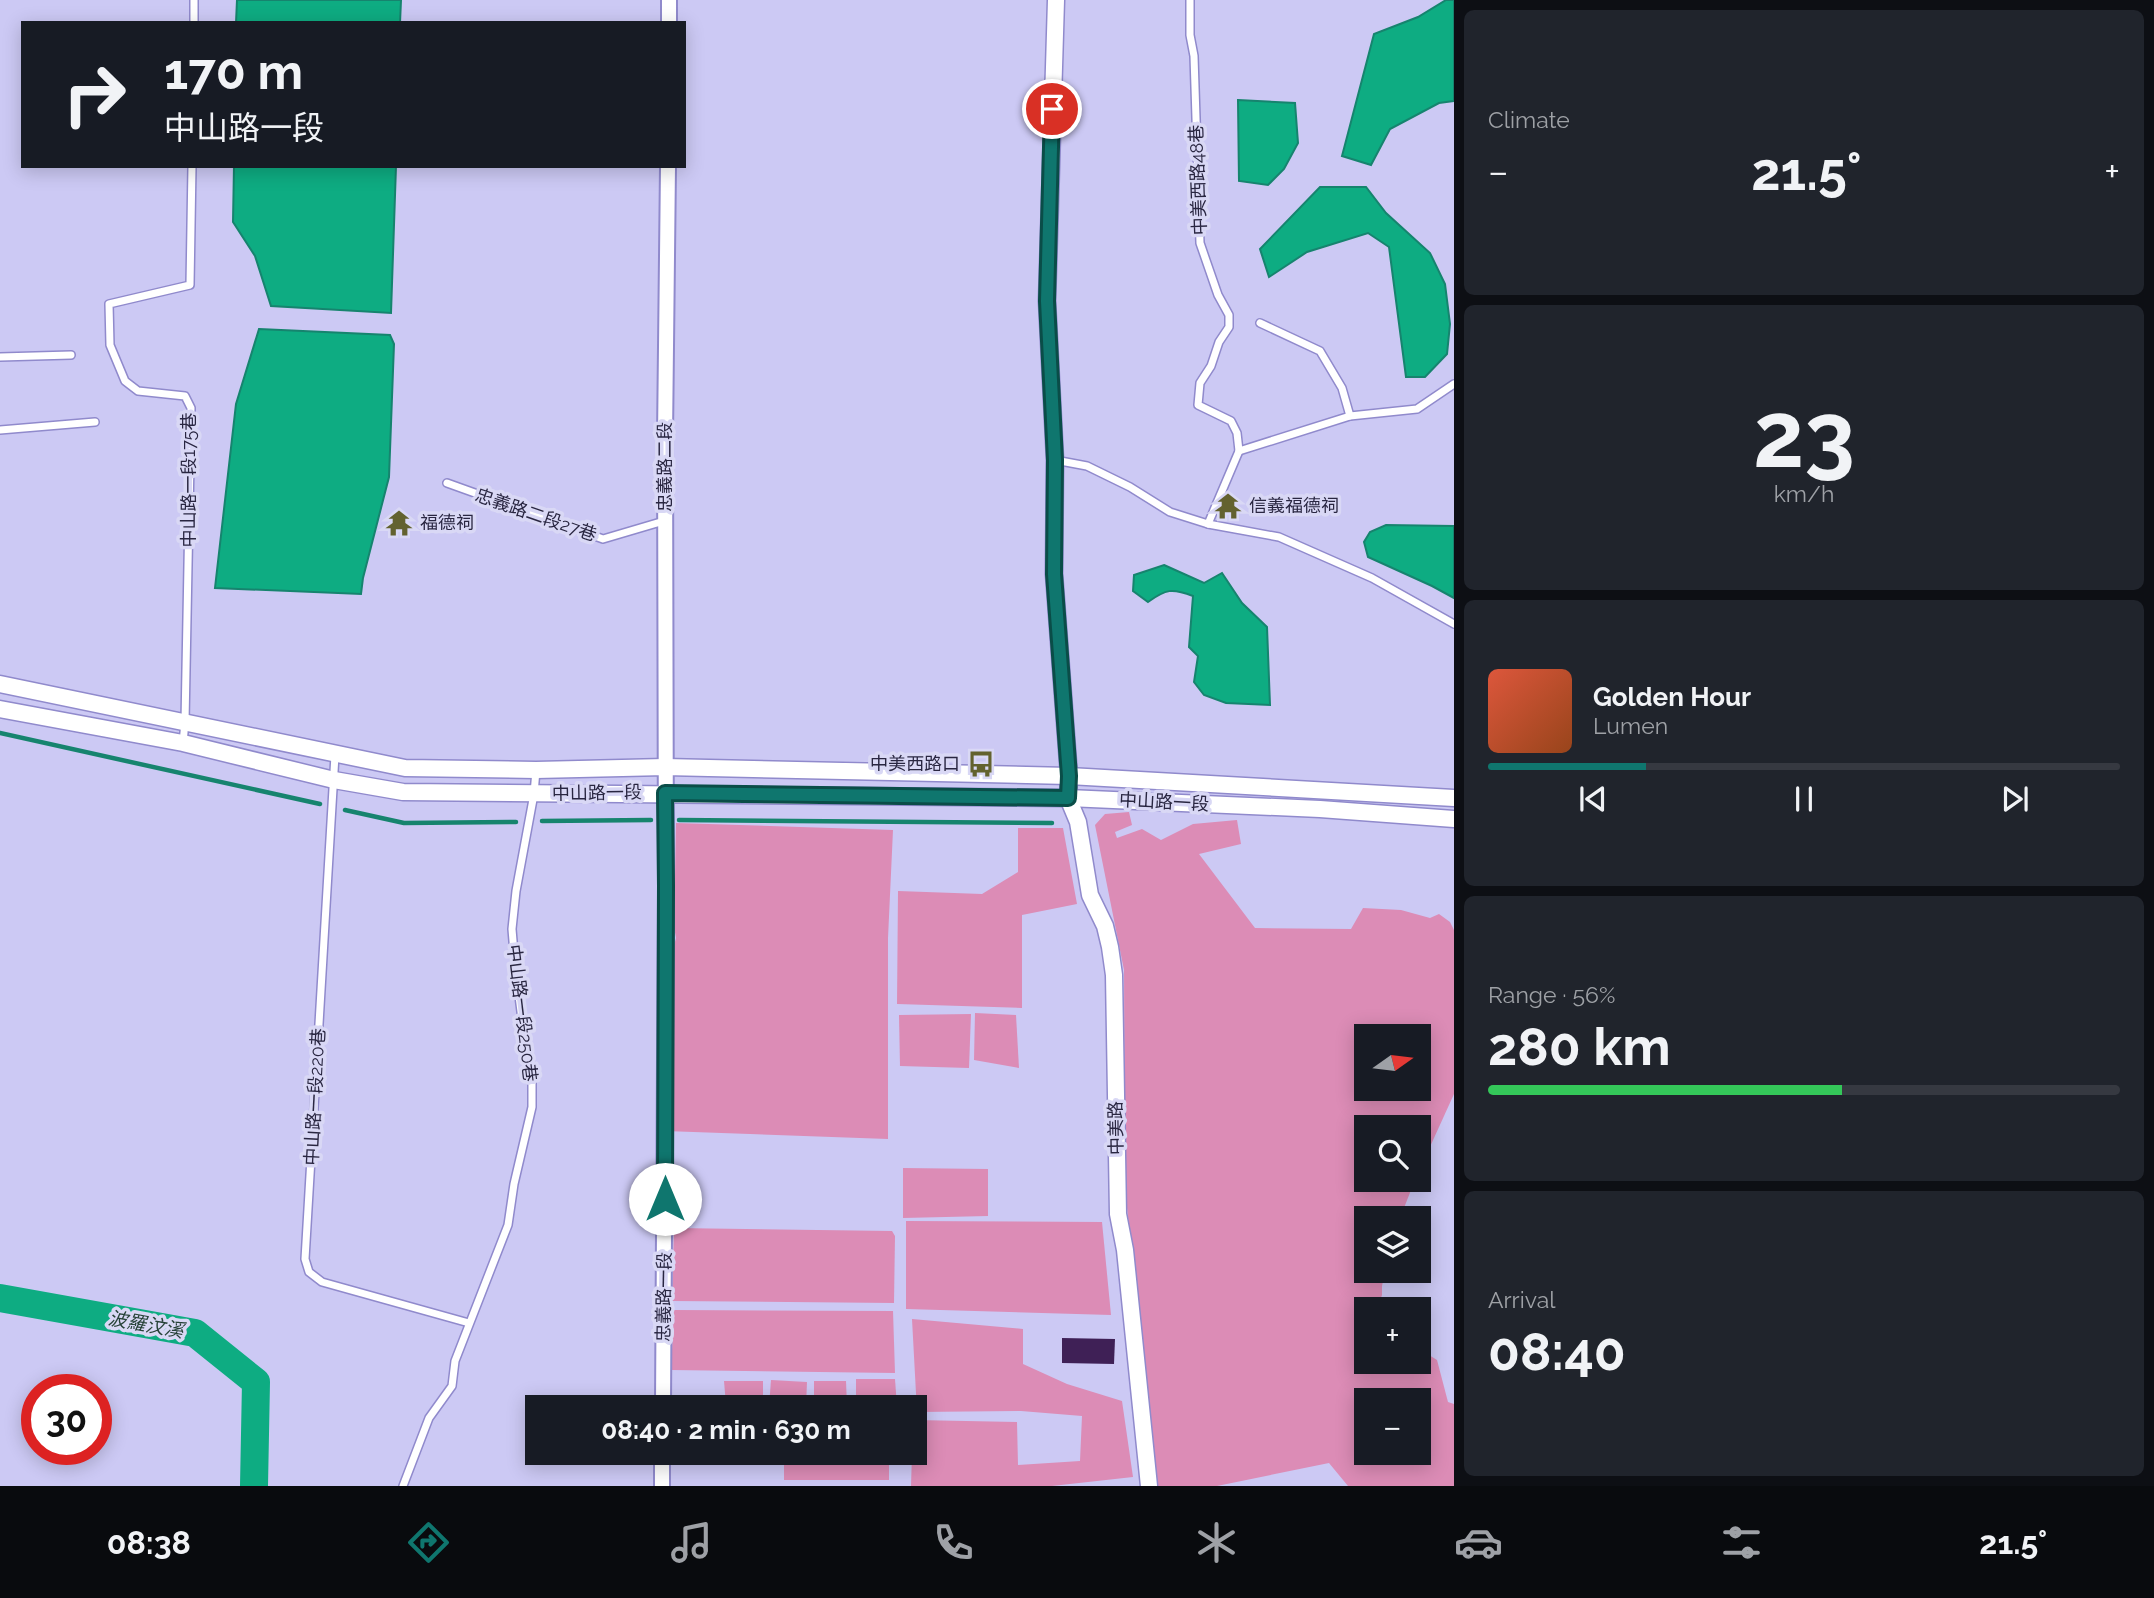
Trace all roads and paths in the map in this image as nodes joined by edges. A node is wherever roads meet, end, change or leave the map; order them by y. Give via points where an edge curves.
1 (194, 0) edge
2 (668, 0) edge
3 (1056, 0) edge
4 (1190, 0) edge
5 (194, 21) edge
6 (668, 21) edge
7 (192, 168) edge
8 (668, 168) edge
9 (1260, 323) dead end
10 (71, 355) dead end
11 (0, 357) edge
12 (1454, 384) edge
13 (1350, 416) junction
14 (95, 422) dead end
15 (0, 430) edge
16 (1239, 451) junction
17 (1055, 460) junction
18 (447, 484) dead end
19 (665, 520) junction
20 (1208, 524) junction
21 (1454, 624) edge
22 (0, 684) edge
23 (0, 709) edge
24 (186, 722) junction
25 (183, 743) junction
26 (335, 754) junction
27 (665, 767) junction
28 (536, 769) junction
29 (1069, 776) junction
30 (334, 780) junction
31 (1322, 790) junction
32 (665, 793) junction
33 (534, 794) junction
34 (1068, 798) junction
35 (1454, 798) edge
36 (1320, 809) junction
37 (1454, 819) edge
38 (469, 1323) junction
39 (663, 1395) edge
40 (662, 1465) edge
41 (403, 1486) edge
42 (662, 1486) edge
43 (1149, 1486) edge

1 - 5 lane
2 - 6 street
3 - 17 street, 中美路 via 1047,301
4 - 16 lane, 中美西路48巷 via 1200,243 1229,315 1229,327 1200,383 1198,405 1231,421
7 - 24 lane, 中山路一段175巷 via 190,285 109,304 110,345 125,381 138,391 185,396 191,408
8 - 19 street, 忠義路二段
9 - 13 lane via 1320,351 1342,388
10 - 11 lane
12 - 13 lane via 1417,409
13 - 16 lane
14 - 15 lane
16 - 20 lane
17 - 20 lane via 1087,466 1170,512
17 - 29 street, 中美路 via 1054,574
18 - 19 lane, 忠義路二段27巷 via 603,539
19 - 27 street, 忠義路二段
20 - 21 lane via 1279,537 1372,578
22 - 24 street, 中山路一段
23 - 25 street, 中山路一段
24 - 25 lane, 中山路一段175巷
24 - 26 street, 中山路一段
25 - 30 street, 中山路一段
26 - 28 street, 中山路一段 via 405,768
26 - 30 lane, 中山路一段220巷
27 - 28 street, 中山路一段
27 - 29 street, 中山路一段
27 - 32 street, 忠義路一段
28 - 33 lane, 中山路一段250巷
29 - 31 street, 中山路一段
29 - 34 street, 中美路
30 - 33 street, 中山路一段 via 403,792
30 - 38 lane, 中山路一段220巷 via 305,1259 309,1272 323,1282
31 - 35 street, 中山路一段
31 - 36 street
32 - 33 street, 中山路一段
32 - 34 street, 中山路一段
32 - 39 street, 忠義路一段
33 - 38 lane, 中山路一段250巷 via 512,929 532,1070 532,1107 508,1225
34 - 36 street, 中山路一段
34 - 43 street, 中美路 via 1078,822 1090,895 1105,926 1114,975 1118,1214
36 - 37 street, 中山路一段
38 - 41 lane, 中山路一段250巷 via 452,1385 429,1418
40 - 42 street

